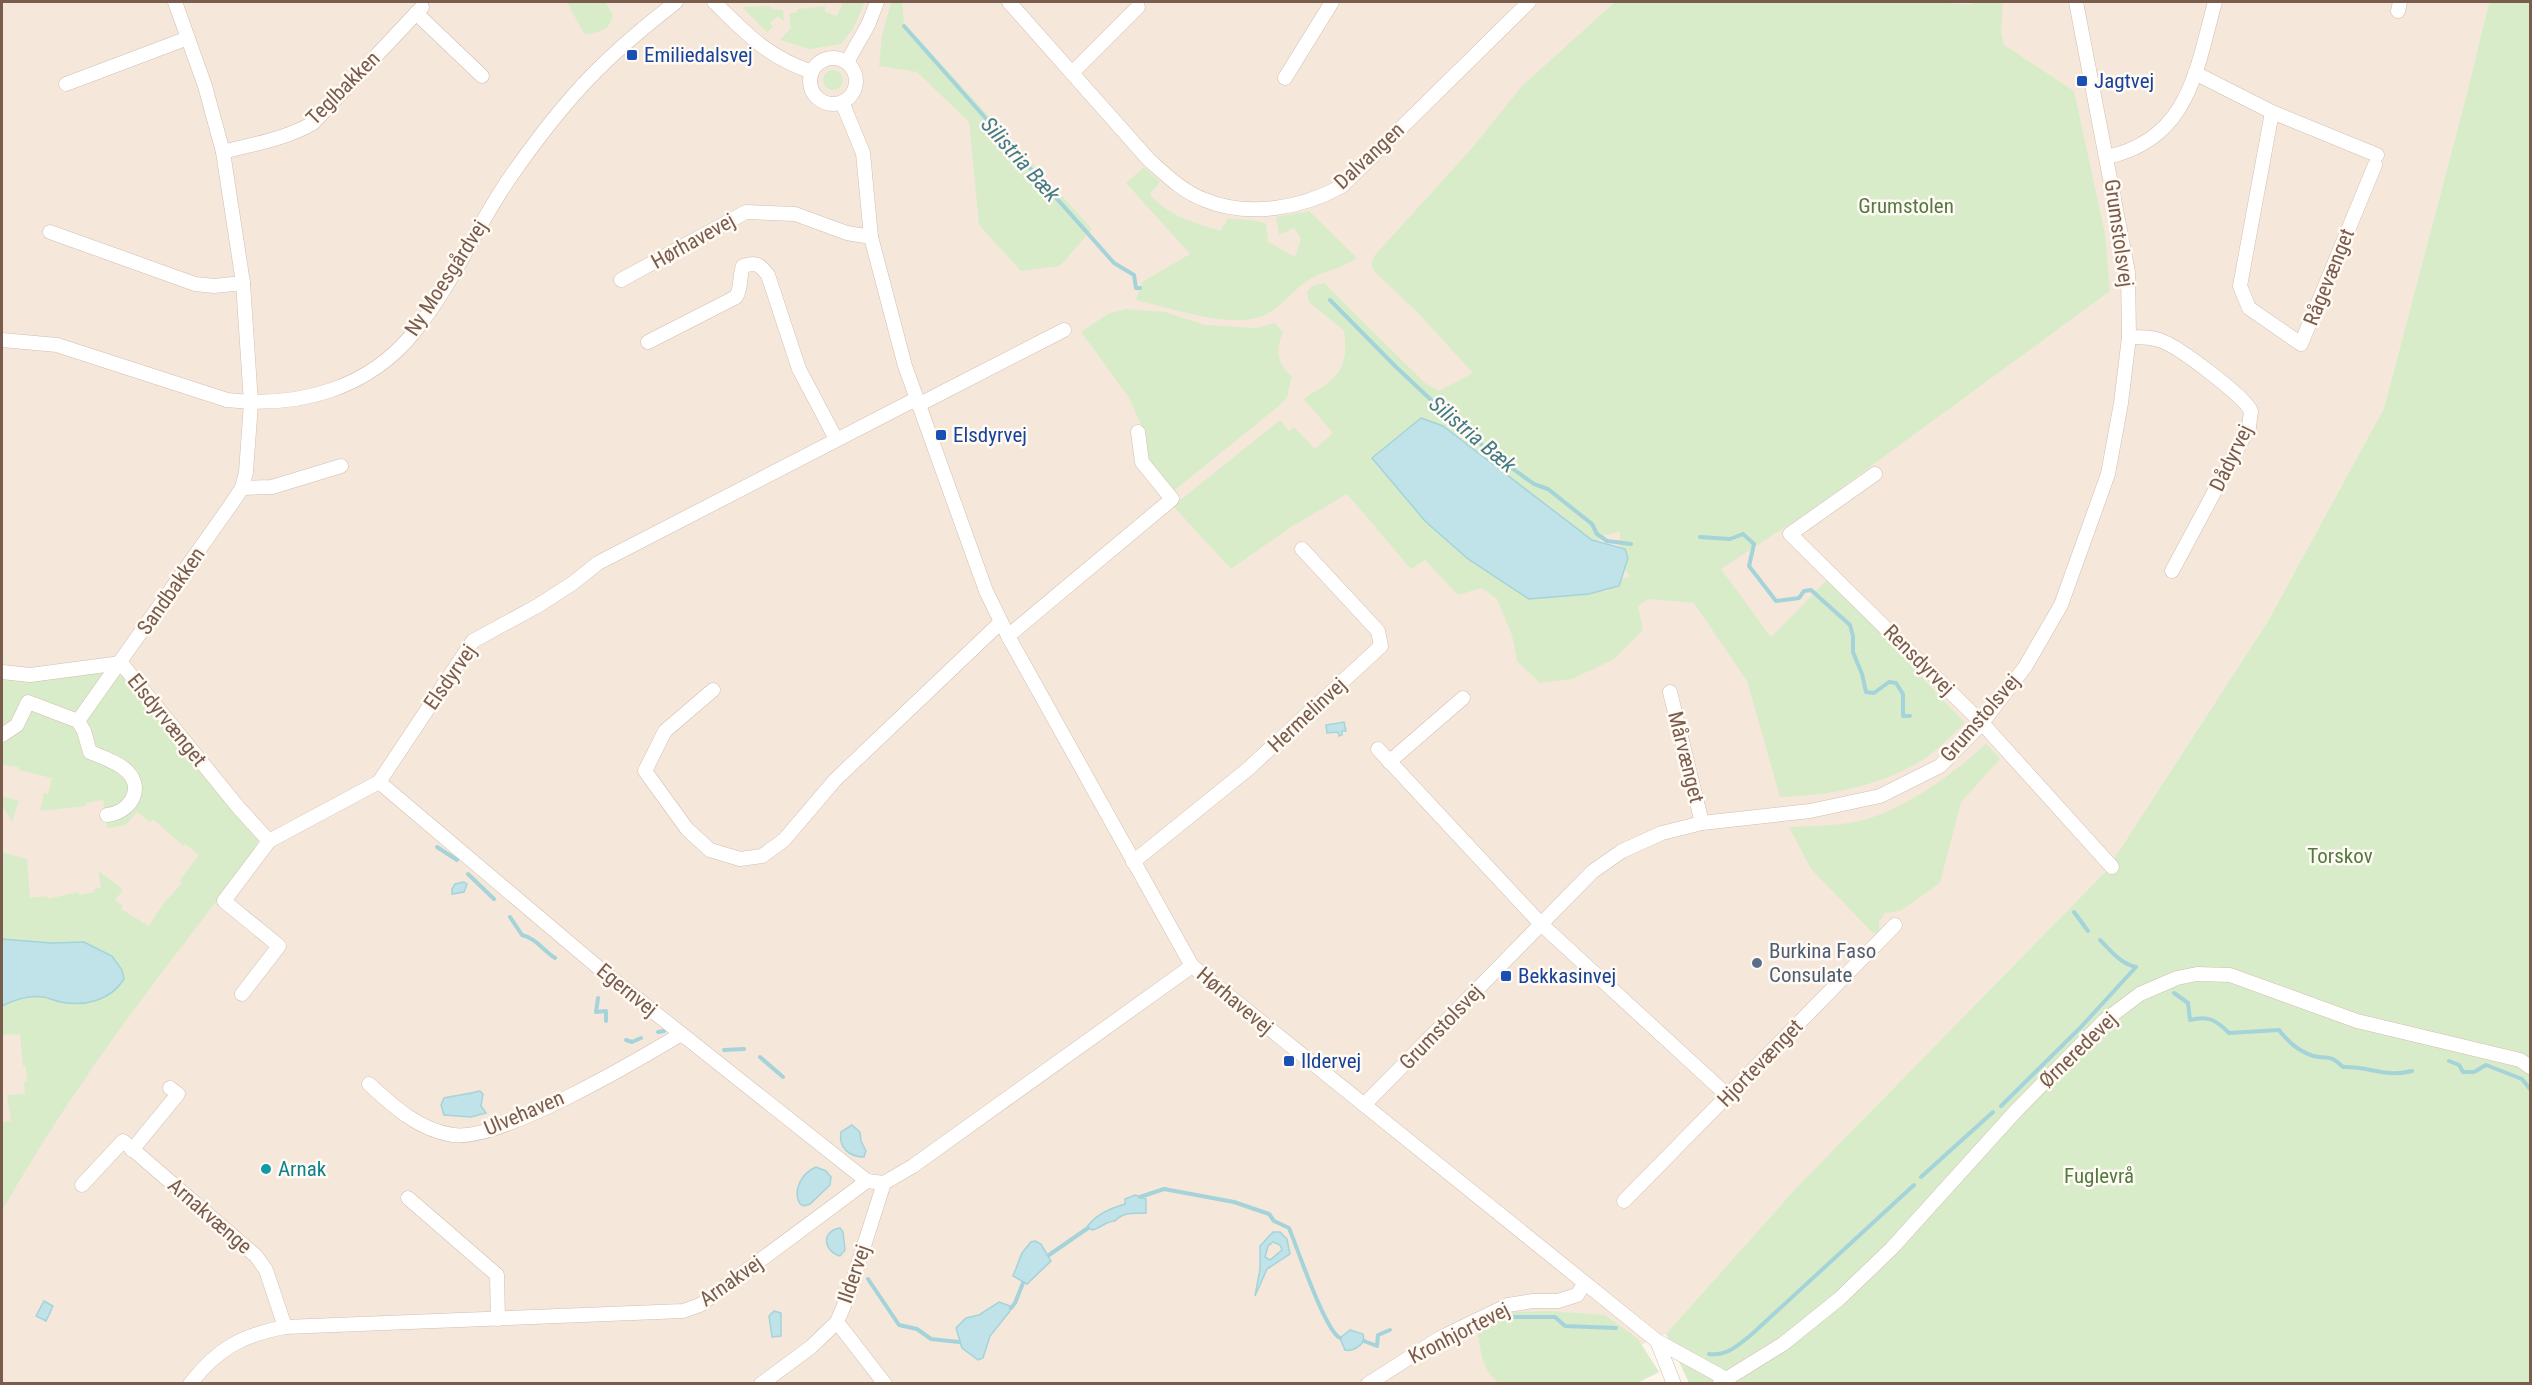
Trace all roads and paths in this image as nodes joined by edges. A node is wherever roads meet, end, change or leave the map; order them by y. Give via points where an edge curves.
1 (176, 2) edge
2 (676, 2) edge
3 (714, 2) edge
4 (877, 2) edge
5 (1009, 2) edge
6 (1332, 2) edge
7 (1528, 2) edge
8 (2076, 2) edge
9 (2215, 2) edge
10 (1138, 7) dead end
11 (188, 38) junction
12 (847, 62) junction
13 (812, 72) junction
14 (1072, 73) junction
15 (2195, 73) junction
16 (482, 76) dead end
17 (1285, 78) dead end
18 (66, 84) dead end
19 (842, 102) junction
20 (2272, 112) junction
21 (223, 152) junction
22 (2108, 157) junction
23 (50, 232) dead end
24 (871, 237) junction
25 (621, 280) dead end
26 (243, 283) junction
27 (1064, 330) dead end
28 (2129, 337) junction
29 (2, 340) edge
30 (648, 342) dead end
31 (917, 402) junction
32 (251, 403) junction
33 (1138, 432) dead end
34 (836, 439) junction
35 (341, 466) dead end
36 (1875, 474) dead end
37 (242, 488) junction
38 (1302, 549) dead end
39 (2172, 571) dead end
40 (1001, 622) junction
41 (1008, 636) junction
42 (121, 663) junction
43 (2, 672) edge
44 (713, 690) dead end
45 (1670, 692) dead end
46 (1463, 698) dead end
47 (78, 721) junction
48 (1982, 723) junction
49 (2, 735) edge
50 (1378, 749) dead end
51 (1389, 762) junction
52 (379, 782) junction
53 (107, 815) dead end
54 (1702, 823) junction
55 (269, 841) junction
56 (1133, 862) junction
57 (2112, 867) dead end
58 (1541, 924) junction
59 (1895, 925) dead end
60 (1192, 966) junction
61 (242, 994) dead end
62 (681, 1034) junction
63 (2530, 1067) edge
64 (369, 1084) dead end
65 (170, 1088) dead end
66 (1728, 1096) junction
67 (1364, 1105) junction
68 (132, 1150) junction
69 (867, 1181) junction
70 (884, 1183) junction
71 (82, 1185) dead end
72 (408, 1198) dead end
73 (1624, 1201) dead end
74 (1585, 1283) junction
75 (498, 1319) junction
76 (837, 1322) junction
77 (285, 1327) junction
78 (1657, 1341) junction
79 (1723, 1381) edge
80 (190, 1383) edge
81 (760, 1383) edge
82 (885, 1383) edge
83 (1368, 1383) edge
84 (1674, 1383) edge

1 - 11 street
2 - 32 street, Ny Moesgårdvej via 609,58 572,96 483,219 430,310 393,354 370,372 333,390 282,402
3 - 13 street via 763,48 788,64
4 - 12 street
5 - 14 street, Dalvangen
6 - 17 street
7 - 14 street, Dalvangen via 1342,186 1290,206 1244,209 1222,206 1191,193 1149,160
8 - 22 street, Grumstolsvej
9 - 15 street
10 - 14 street
11 - 18 street
11 - 21 street
12 - 13 street via 827,59
12 - 19 street via 856,83 849,98
13 - 19 street via 812,87 820,99 834,104
15 - 20 street, Rågevænget
15 - 22 street via 2181,107 2162,132 2137,149
16 - 21 street, Teglbakken via 419,10 313,123 290,134
19 - 24 street, Hørhavevej via 863,153
20 - 20 street, Rågevænget via 2240,286 2249,308 2301,344 2376,160
21 - 26 street
22 - 28 street, Grumstolsvej via 2128,272
23 - 26 street via 195,284
24 - 25 street, Hørhavevej via 795,214 746,212
24 - 31 street, Hørhavevej
26 - 32 street
27 - 31 street
28 - 39 street, Dådyrvej via 2155,339 2173,346 2242,398 2251,411 2249,427
28 - 48 street, Grumstolsvej via 2108,474 2084,545 2061,605 2025,667
29 - 32 street, Ny Moesgårdvej via 57,345 193,391
30 - 34 street via 736,297 743,266 760,266 768,275 799,369
31 - 34 street, Elsdyrvej
31 - 40 street, Hørhavevej
32 - 37 street, Sandbakken
33 - 41 street via 1142,462 1172,499
34 - 52 street, Elsdyrvej via 598,563 573,584 473,641
35 - 37 street via 272,487
36 - 48 street, Rensdyrvej via 1790,534
37 - 42 street, Sandbakken
38 - 56 street, Hermelinvej via 1378,632 1381,646 1248,769
40 - 41 street, Hørhavevej
40 - 44 street via 835,780 784,840 762,856 740,859 710,850 687,830 645,771 665,731
41 - 56 street, Hørhavevej
42 - 43 street, Elsdyrvænget via 30,675
42 - 47 street, Sandbakken
42 - 55 street, Elsdyrvænget
45 - 54 street, Mårvænget
46 - 51 street
47 - 49 street via 28,702 17,725
47 - 53 street via 90,752 119,765 129,773 135,786 133,801 124,812
48 - 54 street, Grumstolsvej via 1940,766 1880,796 1810,812
48 - 57 street, Rensdyrvej
50 - 51 street
51 - 58 street
52 - 55 street, Elsdyrvej
52 - 62 street, Egernvej
54 - 58 street, Grumstolsvej via 1662,833 1622,851 1592,872
55 - 61 street, Elsdyrvej via 224,901 279,946
56 - 60 street, Hørhavevej
58 - 66 street
58 - 67 street, Grumstolsvej
59 - 66 street, Hjortevænget
60 - 67 street, Hørhavevej
60 - 70 street
62 - 64 street, Ulvehaven via 557,1101 494,1130 476,1134 456,1136 430,1130 400,1112
62 - 69 street, Egernvej
63 - 79 street, Ørneredevej via 2520,1060 2357,1021 2230,975 2177,978 2140,994 2104,1021 2014,1113 1885,1256 1783,1344
65 - 68 street via 178,1094
66 - 73 street, Hjortevænget
67 - 74 street, Hørhavevej
68 - 71 street via 123,1141
68 - 77 street, Arnakvænge via 256,1256 266,1270
69 - 70 street
69 - 75 street, Arnakvej via 700,1305 682,1311
70 - 76 street, Ildervej
72 - 75 street via 497,1275
74 - 78 street, Hørhavevej
74 - 83 street, Kronhjortevej via 1577,1295 1558,1301 1508,1305 1440,1338
75 - 77 street, Arnakvej
76 - 81 street, Ildervej via 811,1347
76 - 82 street
77 - 80 street, Arnakvej via 238,1340
78 - 79 street, Hørhavevej
78 - 84 street, Hørhavevej

